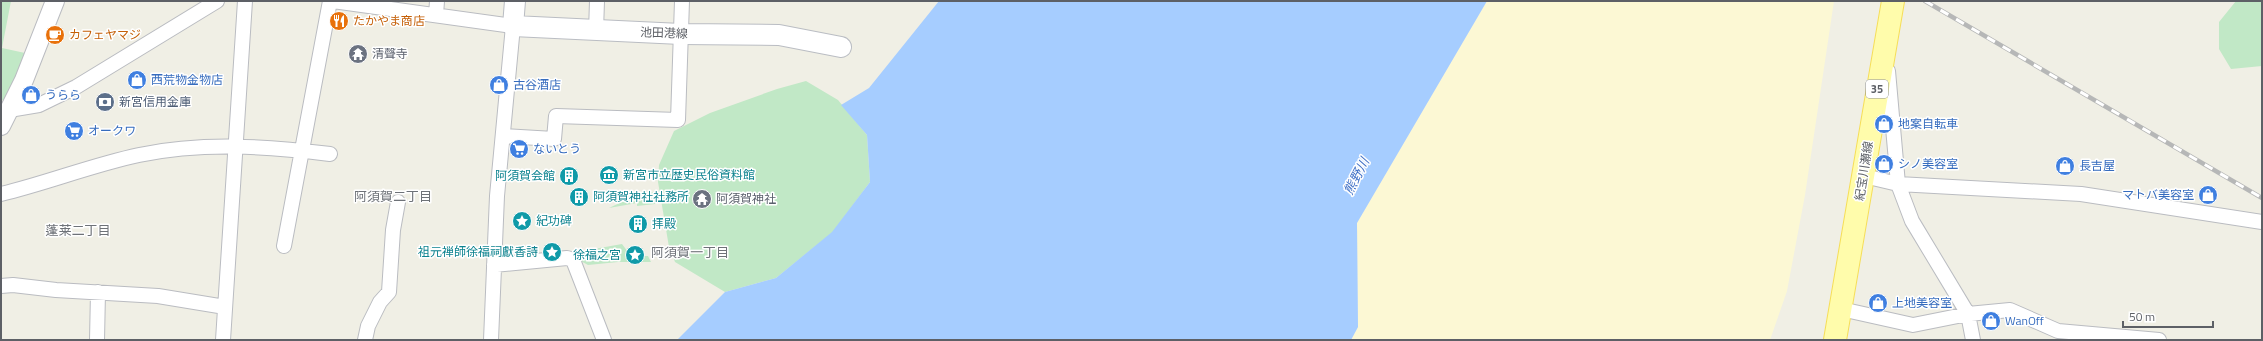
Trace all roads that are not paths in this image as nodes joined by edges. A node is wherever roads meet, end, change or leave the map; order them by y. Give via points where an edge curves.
1 (55, 1) edge
2 (217, 1) edge
3 (245, 1) edge
4 (330, 1) edge
5 (333, 1) edge
6 (437, 1) edge
7 (515, 1) edge
8 (597, 1) edge
9 (682, 1) edge
10 (1893, 1) edge
11 (356, 3) edge
12 (436, 15) junction
13 (512, 26) junction
14 (596, 31) junction
15 (681, 34) junction
16 (1885, 39) junction
17 (841, 47) dead end
18 (5, 111) edge
19 (1, 126) edge
20 (503, 136) junction
21 (236, 146) junction
22 (302, 150) junction
23 (330, 154) dead end
24 (1864, 176) junction
25 (1898, 184) junction
26 (1, 194) edge
27 (398, 202) dead end
28 (2262, 222) edge
29 (284, 246) dead end
30 (494, 265) junction
31 (1, 286) edge
32 (98, 292) junction
33 (225, 307) junction
34 (1840, 309) junction
35 (1968, 314) junction
36 (97, 340) edge
37 (223, 340) edge
38 (365, 340) edge
39 (491, 340) edge
40 (604, 340) edge
41 (1834, 340) edge
42 (1973, 340) edge
43 (2159, 340) edge

1 - 18 street via 24,80
2 - 18 street via 76,87 39,105
3 - 21 street
4 - 22 street
5 - 11 street
6 - 12 street
7 - 13 main road
8 - 14 street
9 - 15 street
10 - 16 main road, 紀宝川瀬線 / 35
11 - 12 street
12 - 13 street
13 - 14 main road, 池田港線
13 - 20 street
14 - 15 main road, 池田港線
15 - 17 main road, 池田港線 via 779,35
15 - 20 street via 678,120 556,116 554,139
16 - 24 main road, 紀宝川瀬線 / 35
16 - 25 street
18 - 19 street
20 - 30 street
21 - 22 street
21 - 26 street via 195,147 138,155
21 - 33 street
22 - 23 street
22 - 29 street
24 - 25 street
24 - 34 main road, 紀宝川瀬線 / 35
25 - 28 street via 2081,194
25 - 35 street via 1912,222
27 - 38 street via 393,230 389,292 380,302 368,326
30 - 39 street
30 - 40 street via 566,258 573,260
31 - 32 street
32 - 33 street via 158,296
32 - 36 street
33 - 37 street
34 - 35 street via 1913,325
34 - 41 main road, 紀宝川瀬線 / 35
35 - 42 street
35 - 43 street via 2010,310 2058,331

